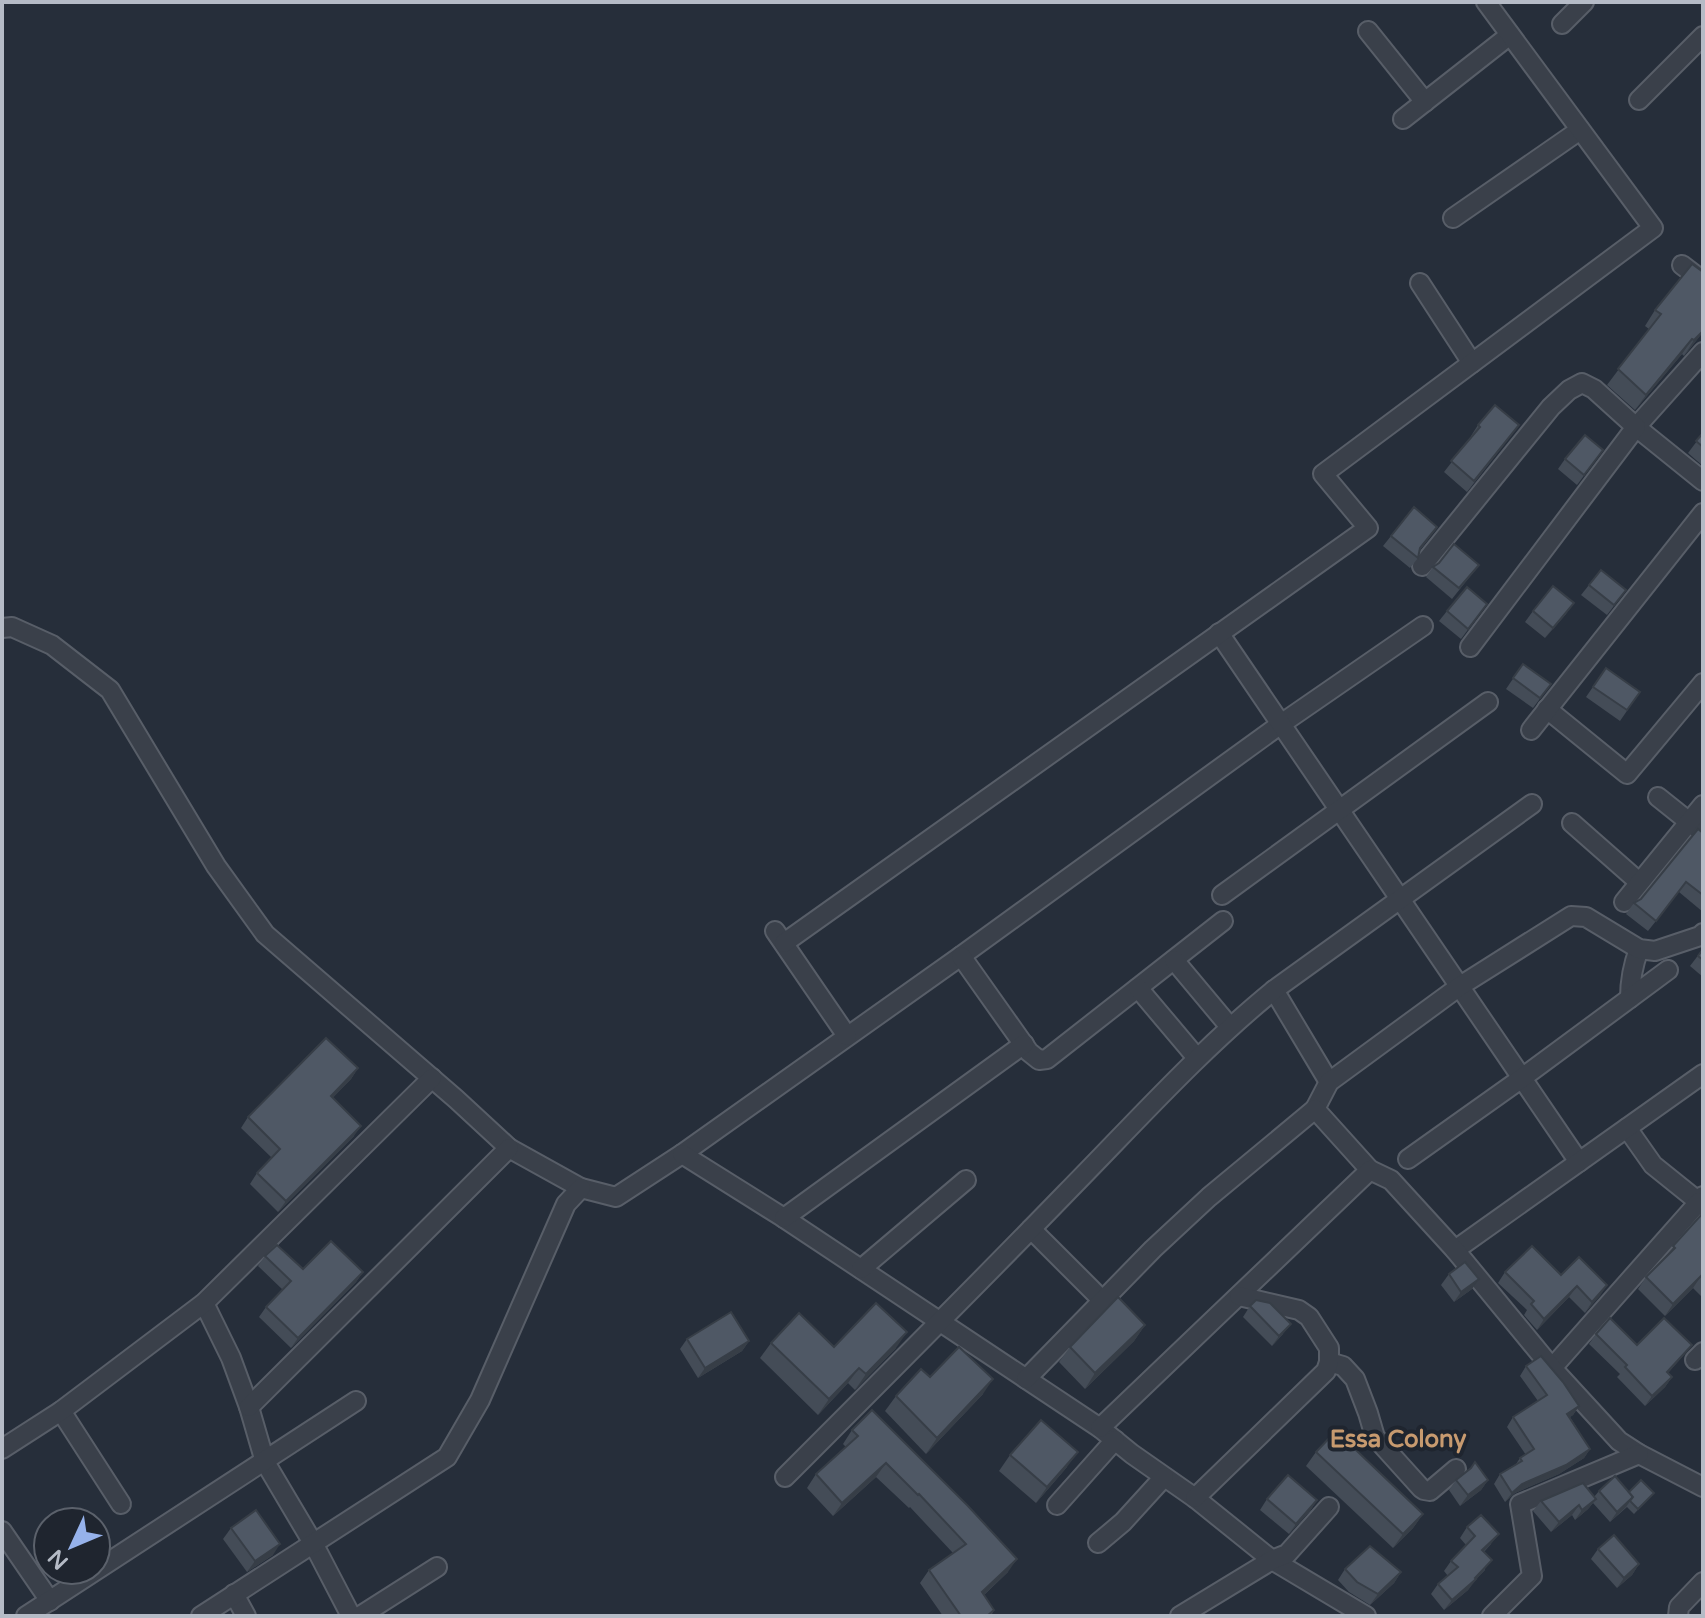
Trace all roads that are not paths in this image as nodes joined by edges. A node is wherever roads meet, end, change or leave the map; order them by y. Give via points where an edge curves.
1 (1486, 2) edge
2 (1584, 2) edge
3 (1562, 24) dead end
4 (1368, 31) dead end
5 (1510, 35) junction
6 (1703, 36) edge
7 (1639, 100) dead end
8 (1425, 102) junction
9 (1403, 119) dead end
10 (1580, 130) junction
11 (1453, 218) dead end
12 (1682, 265) dead end
13 (1703, 281) edge
14 (1420, 283) dead end
15 (1703, 352) edge
16 (1472, 363) junction
17 (1636, 427) junction
18 (1703, 481) edge
19 (1703, 513) edge
20 (1422, 566) edge
21 (1423, 626) dead end
22 (2, 628) edge
23 (1219, 633) junction
24 (1470, 647) dead end
25 (1703, 683) edge
26 (1488, 702) dead end
27 (1547, 709) junction
28 (1281, 724) junction
29 (1531, 730) dead end
30 (1658, 797) dead end
31 (1532, 804) dead end
32 (1703, 805) edge
33 (1340, 811) junction
34 (1572, 823) dead end
35 (1696, 828) edge
36 (1639, 882) junction
37 (1222, 895) dead end
38 (1400, 899) junction
39 (1624, 902) dead end
40 (1223, 921) dead end
41 (1703, 933) edge
42 (1639, 949) junction
43 (961, 956) junction
44 (1174, 960) junction
45 (1668, 970) dead end
46 (1460, 986) junction
47 (1138, 988) junction
48 (1274, 990) junction
49 (1630, 998) junction
50 (1230, 1027) junction
51 (847, 1036) junction
52 (1024, 1044) junction
53 (1197, 1058) junction
54 (1703, 1074) edge
55 (432, 1078) junction
56 (1522, 1078) junction
57 (1329, 1082) junction
58 (1315, 1109) junction
59 (1627, 1128) junction
60 (509, 1148) junction
61 (682, 1154) junction
62 (1408, 1159) dead end
63 (1579, 1162) junction
64 (1370, 1170) junction
65 (966, 1180) dead end
66 (581, 1188) junction
67 (1702, 1201) edge
68 (784, 1218) junction
69 (1031, 1229) junction
70 (1455, 1250) junction
71 (861, 1269) junction
72 (1239, 1296) junction
73 (1103, 1301) junction
74 (204, 1303) junction
75 (941, 1322) junction
76 (1329, 1362) junction
77 (1552, 1368) junction
78 (1026, 1379) junction
79 (356, 1401) dead end
80 (249, 1407) junction
81 (61, 1411) junction
82 (1107, 1434) junction
83 (2, 1449) edge
84 (1639, 1454) junction
85 (265, 1462) junction
86 (1456, 1469) dead end
87 (785, 1477) dead end
88 (1164, 1477) junction
89 (1703, 1487) edge
90 (1195, 1498) junction
91 (121, 1504) dead end
92 (1057, 1505) dead end
93 (1329, 1507) dead end
94 (2, 1531) edge
95 (313, 1543) junction
96 (1098, 1543) dead end
97 (1272, 1560) junction
98 (437, 1567) dead end
99 (1703, 1582) edge
100 (234, 1594) junction
101 (50, 1601) junction
102 (26, 1616) edge
103 (201, 1616) edge
104 (246, 1616) edge
105 (351, 1616) edge
106 (360, 1616) edge
107 (1180, 1616) edge
108 (1366, 1616) edge
109 (1492, 1616) edge
110 (1678, 1616) edge

1 - 5 street
2 - 3 street
4 - 8 street
5 - 8 street
5 - 10 street
6 - 7 street
8 - 9 street
10 - 11 street
10 - 16 street via 1653,228
12 - 13 street
14 - 16 street
15 - 17 street
16 - 23 street via 1323,474 1368,528
17 - 18 street
17 - 20 street via 1594,389 1582,383 1569,390
17 - 24 street
19 - 27 street
21 - 28 street
22 - 55 street via 12,627 52,645 110,690 216,866 265,934
23 - 28 street
23 - 51 street via 780,937
25 - 27 street via 1627,774
26 - 33 street
27 - 29 street
28 - 33 street
28 - 43 street
30 - 35 street
31 - 38 street
32 - 35 street
33 - 37 street
33 - 38 street
34 - 36 street
35 - 36 street
36 - 39 street
38 - 46 street
38 - 48 street
40 - 44 street
41 - 42 street via 1655,951
42 - 46 street via 1586,917 1571,916
42 - 49 street
43 - 51 street
43 - 52 street
44 - 47 street
44 - 50 street
45 - 49 street
46 - 56 street
46 - 57 street
47 - 52 street via 1047,1059 1033,1057
47 - 53 street
48 - 50 street
48 - 57 street
49 - 56 street
50 - 53 street
51 - 61 street
52 - 68 street
53 - 69 street
54 - 59 street
55 - 60 street
55 - 74 street
56 - 62 street
56 - 63 street
57 - 58 street
58 - 64 street
58 - 73 street via 1209,1197
59 - 63 street
59 - 67 street via 1653,1165
60 - 66 street
60 - 80 street
61 - 66 street via 616,1197
61 - 68 street
63 - 70 street
64 - 70 street via 1391,1180
64 - 72 street
65 - 71 street
66 - 95 street via 566,1204 480,1400 447,1457
67 - 77 street
68 - 71 street
69 - 73 street
69 - 75 street
70 - 77 street
71 - 75 street
72 - 76 street via 1309,1317 1329,1348
72 - 82 street
73 - 78 street
74 - 80 street
74 - 81 street
75 - 78 street
75 - 87 street via 865,1408
76 - 86 street via 1343,1366 1355,1379 1375,1437 1424,1490 1430,1491
76 - 90 street via 1326,1371
77 - 84 street via 1619,1441
78 - 82 street
79 - 85 street
80 - 85 street
81 - 83 street
81 - 91 street
82 - 88 street
82 - 92 street
84 - 89 street
84 - 109 street via 1520,1504 1532,1576
85 - 95 street
85 - 101 street
88 - 90 street
88 - 96 street
90 - 97 street
93 - 97 street via 1287,1554
94 - 101 street
95 - 100 street
95 - 105 street
97 - 107 street
97 - 108 street
98 - 106 street
99 - 110 street via 1679,1607
100 - 103 street
100 - 104 street
101 - 102 street

